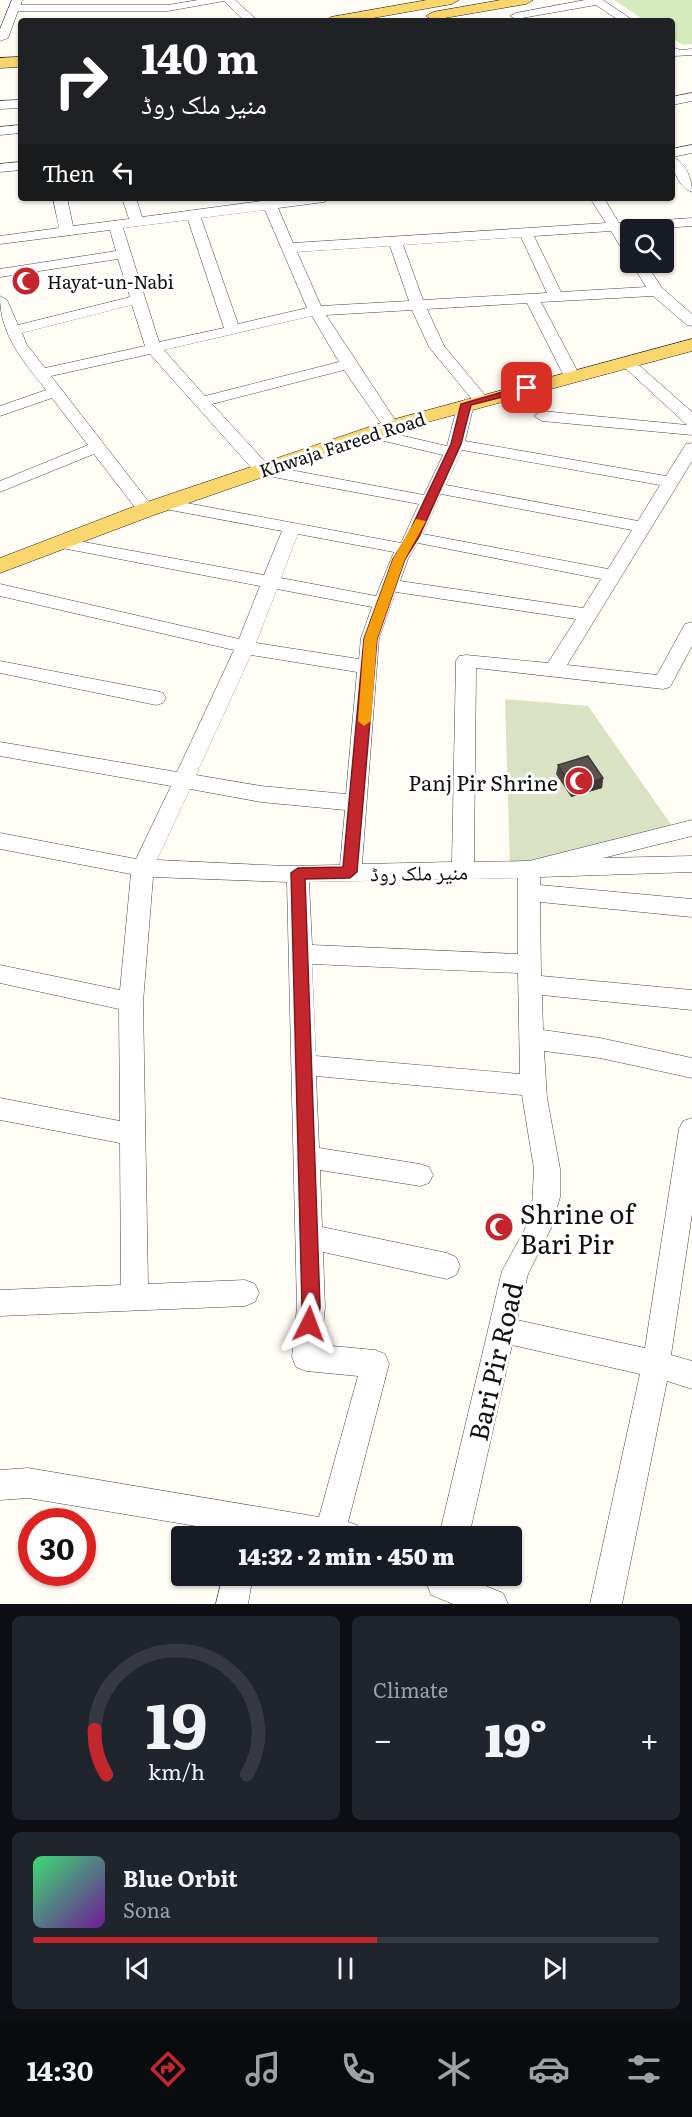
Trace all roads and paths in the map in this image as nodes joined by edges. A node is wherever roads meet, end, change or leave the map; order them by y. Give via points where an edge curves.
1 (219, 0) edge
2 (228, 0) edge
3 (452, 0) edge
4 (526, 0) edge
5 (597, 1) edge
6 (496, 2) edge
7 (15, 4) edge
8 (249, 18) edge
9 (348, 18) edge
10 (421, 18) edge
11 (519, 18) edge
12 (623, 18) edge
13 (5, 39) edge
14 (675, 52) edge
15 (692, 52) edge
16 (18, 62) edge
17 (0, 63) edge
18 (18, 75) edge
19 (0, 76) edge
20 (692, 97) edge
21 (675, 100) edge
22 (18, 104) edge
23 (0, 105) edge
24 (18, 129) edge
25 (0, 131) edge
26 (692, 149) edge
27 (675, 152) edge
28 (675, 165) edge
29 (18, 166) edge
30 (0, 168) edge
31 (692, 188) edge
32 (61, 201) edge
33 (130, 201) edge
34 (296, 201) edge
35 (599, 201) edge
36 (232, 203) edge
37 (269, 204) junction
38 (193, 214) junction
39 (137, 222) junction
40 (692, 222) edge
41 (115, 225) junction
42 (615, 227) junction
43 (67, 231) junction
44 (525, 232) junction
45 (620, 235) edge
46 (0, 240) edge
47 (395, 241) junction
48 (288, 248) junction
49 (124, 254) junction
50 (0, 273) edge
51 (645, 273) edge
52 (656, 291) junction
53 (556, 296) junction
54 (532, 298) junction
55 (138, 299) junction
56 (0, 300) edge
57 (417, 304) junction
58 (316, 311) junction
59 (692, 322) edge
60 (232, 330) junction
61 (12, 331) junction
62 (692, 345) edge
63 (20, 346) junction
64 (153, 348) junction
65 (0, 351) edge
66 (627, 362) junction
67 (348, 364) junction
68 (41, 374) junction
69 (572, 376) junction
70 (55, 392) junction
71 (200, 402) junction
72 (474, 402) junction
73 (685, 406) edge
74 (0, 411) edge
75 (542, 416) dead end
76 (692, 421) edge
77 (391, 426) junction
78 (692, 430) edge
79 (369, 433) junction
80 (97, 447) junction
81 (454, 448) junction
82 (692, 448) edge
83 (263, 470) junction
84 (671, 482) junction
85 (0, 488) edge
86 (433, 495) junction
87 (155, 507) junction
88 (293, 526) junction
89 (644, 527) junction
90 (62, 543) junction
91 (409, 543) junction
92 (0, 566) edge
93 (613, 576) junction
94 (269, 582) junction
95 (0, 590) edge
96 (386, 594) junction
97 (589, 615) junction
98 (692, 628) edge
99 (245, 646) junction
100 (0, 667) edge
101 (369, 667) junction
102 (554, 670) junction
103 (156, 698) dead end
104 (0, 749) edge
105 (183, 781) junction
106 (357, 803) junction
107 (692, 828) edge
108 (0, 841) edge
109 (692, 864) edge
110 (143, 868) junction
111 (463, 870) junction
112 (350, 872) junction
113 (298, 873) junction
114 (529, 881) junction
115 (692, 908) edge
116 (301, 954) junction
117 (0, 974) edge
118 (530, 974) junction
119 (692, 999) edge
120 (131, 1002) junction
121 (532, 1039) junction
122 (304, 1065) junction
123 (692, 1068) edge
124 (533, 1086) junction
125 (0, 1109) edge
126 (692, 1129) edge
127 (133, 1134) junction
128 (307, 1156) junction
129 (420, 1175) dead end
130 (309, 1237) junction
131 (447, 1266) dead end
132 (245, 1293) dead end
133 (135, 1296) junction
134 (0, 1303) edge
135 (503, 1330) junction
136 (656, 1365) junction
137 (692, 1375) edge
138 (0, 1485) edge
139 (240, 1526) edge
140 (340, 1526) edge
141 (456, 1526) edge
142 (235, 1586) edge
143 (440, 1588) edge
144 (231, 1604) edge
145 (492, 1604) edge
146 (606, 1604) edge

1 - 7 street via 168,8
2 - 8 street
3 - 9 main road
4 - 6 main road
5 - 11 street
5 - 12 street
6 - 10 main road
6 - 11 street
7 - 13 street
14 - 15 street
16 - 17 main road
18 - 19 main road
20 - 21 street
22 - 23 street
24 - 25 street
26 - 27 street
28 - 31 street
29 - 30 street
32 - 43 street
33 - 39 street
34 - 37 street
35 - 42 street
36 - 37 street
36 - 38 street
37 - 48 street
38 - 39 street
38 - 60 street
39 - 41 street
40 - 42 street
41 - 43 street
41 - 49 street
42 - 44 street
42 - 45 street
43 - 46 street
44 - 47 street
44 - 53 street
47 - 48 street
47 - 57 street
48 - 58 street
49 - 50 street
49 - 55 street
51 - 52 street
52 - 53 street
52 - 59 street
53 - 54 street
54 - 57 street
54 - 69 street
55 - 61 street
55 - 64 street
56 - 61 street
57 - 58 street
57 - 72 street via 437,347
58 - 60 street
58 - 67 street
60 - 64 street
61 - 63 street
62 - 66 main road, Khwaja Fareed Road
63 - 65 street
63 - 68 street
64 - 68 street
64 - 71 street
66 - 69 main road, Khwaja Fareed Road
66 - 73 street
67 - 71 street
67 - 77 street
68 - 70 street
69 - 72 main road, Khwaja Fareed Road
70 - 74 street
70 - 80 street
71 - 83 street
72 - 77 main road, Khwaja Fareed Road
72 - 81 street
73 - 76 street
75 - 78 street
77 - 79 main road, Khwaja Fareed Road
79 - 81 street
79 - 83 main road, Khwaja Fareed Road
80 - 85 street
80 - 87 street
81 - 84 street
81 - 86 street
82 - 84 street
83 - 86 street
83 - 87 main road, Khwaja Fareed Road
84 - 89 street
86 - 89 street
86 - 91 street
87 - 88 street
87 - 90 main road, Khwaja Fareed Road
88 - 91 street
88 - 94 street
89 - 93 street
90 - 92 main road, Khwaja Fareed Road
90 - 94 street
91 - 93 street
91 - 96 street
93 - 97 street
94 - 96 street
94 - 99 street
95 - 99 street
96 - 97 street
96 - 101 street via 370,639
97 - 102 street
98 - 102 street via 663,682
99 - 101 street
99 - 105 street
100 - 103 street
101 - 106 street
102 - 111 street via 466,661
104 - 105 street
105 - 106 street via 261,794
105 - 110 street
106 - 112 street
107 - 114 street, منیر ملک روڈ
108 - 110 street, منیر ملک روڈ
109 - 114 street
110 - 113 street, منیر ملک روڈ
110 - 120 street
111 - 112 street, منیر ملک روڈ
111 - 114 street, منیر ملک روڈ
112 - 113 street, منیر ملک روڈ
113 - 116 street
114 - 115 street
114 - 118 street, Bari Pir Road
116 - 118 street
116 - 122 street
117 - 120 street
118 - 119 street
118 - 121 street, Bari Pir Road
120 - 127 street
121 - 123 street via 600,1048
121 - 124 street, Bari Pir Road
122 - 124 street
122 - 128 street
124 - 135 street, Bari Pir Road via 548,1194 535,1238 515,1271
125 - 127 street
126 - 136 street
127 - 133 street
128 - 129 street
128 - 130 street
130 - 131 street
130 - 140 street via 311,1307 306,1357 375,1364
132 - 133 street
133 - 134 street
135 - 136 street
135 - 141 street, Bari Pir Road
136 - 137 street
136 - 146 street
138 - 139 street via 27,1483
142 - 144 street
143 - 145 street

